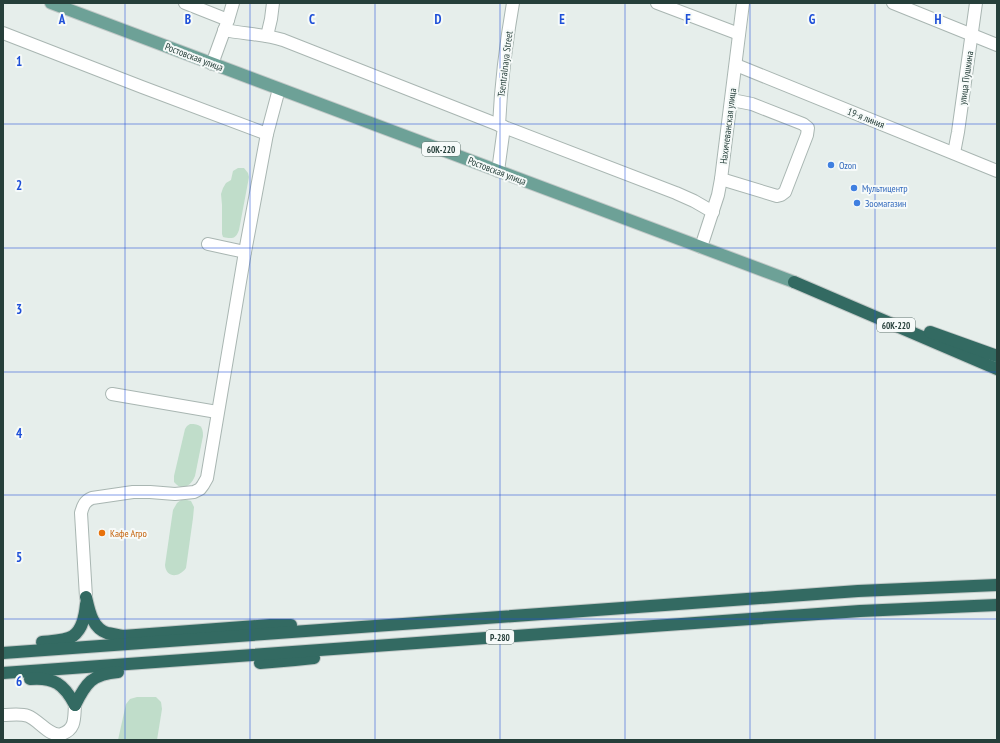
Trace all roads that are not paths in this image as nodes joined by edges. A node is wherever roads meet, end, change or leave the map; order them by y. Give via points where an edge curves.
1 (185, 3) edge
2 (233, 3) edge
3 (273, 3) edge
4 (513, 3) edge
5 (657, 3) edge
6 (743, 3) edge
7 (893, 3) edge
8 (976, 3) edge
9 (59, 4) edge
10 (226, 25) junction
11 (3, 33) edge
12 (739, 34) junction
13 (972, 35) junction
14 (267, 36) junction
15 (997, 45) edge
16 (212, 64) junction
17 (736, 65) junction
18 (279, 89) junction
19 (732, 100) junction
20 (501, 126) junction
21 (268, 134) junction
22 (954, 153) junction
23 (498, 171) junction
24 (997, 171) edge
25 (721, 179) junction
26 (712, 212) junction
27 (208, 244) dead end
28 (701, 247) junction
29 (245, 252) junction
30 (794, 282) junction
31 (997, 356) edge
32 (997, 369) edge
33 (112, 394) dead end
34 (217, 412) junction
35 (997, 585) edge
36 (86, 597) junction
37 (997, 605) edge
38 (376, 626) junction
39 (411, 643) junction
40 (3, 645) edge
41 (3, 653) edge
42 (3, 673) edge
43 (3, 680) edge
44 (75, 705) junction
45 (3, 715) edge

1 - 10 street
2 - 10 street
3 - 14 street
4 - 20 street, Tsentralnaya Street via 500,96
5 - 12 street
6 - 12 street, Нахичеванская улица
7 - 13 street
8 - 13 street, улица Пушкина
9 - 16 main road, Ростовская улица / 60К-220
10 - 14 street via 238,33
10 - 16 street
11 - 21 street
12 - 17 street, Нахичеванская улица
13 - 15 street
13 - 22 street, улица Пушкина
14 - 20 street via 300,46
16 - 18 main road, Ростовская улица / 60К-220
17 - 19 street, Нахичеванская улица
17 - 22 street, 19-я линия
18 - 21 street
18 - 23 main road, Ростовская улица / 60К-220
19 - 25 street, Нахичеванская улица
19 - 25 street via 752,104 803,124 808,128 808,134 785,192 781,196
20 - 23 street, Tsentralnaya Street
20 - 26 street via 694,200
21 - 29 street
22 - 24 street, 19-я линия
23 - 28 main road, Ростовская улица / 60К-220
25 - 26 street, Нахичеванская улица
26 - 28 street, Нахичеванская улица
27 - 29 street
28 - 30 main road, Ростовская улица / 60К-220
29 - 34 street
30 - 31 highway, 60К-220
30 - 32 highway, 60К-220
33 - 34 street
34 - 36 street via 206,478 200,489 175,494 133,492 92,498 82,506
35 - 38 highway, Р-280 via 858,591
36 - 38 highway via 89,613 95,625 106,632 123,636 270,625
36 - 40 highway via 85,613 80,627 73,636 58,641
37 - 39 highway, Р-280 via 860,611
38 - 41 highway, Р-280
39 - 42 highway, Р-280
39 - 44 highway via 295,660 104,674 96,677 84,688
43 - 44 highway via 52,680 64,688
44 - 45 street via 72,727 59,735 27,716

